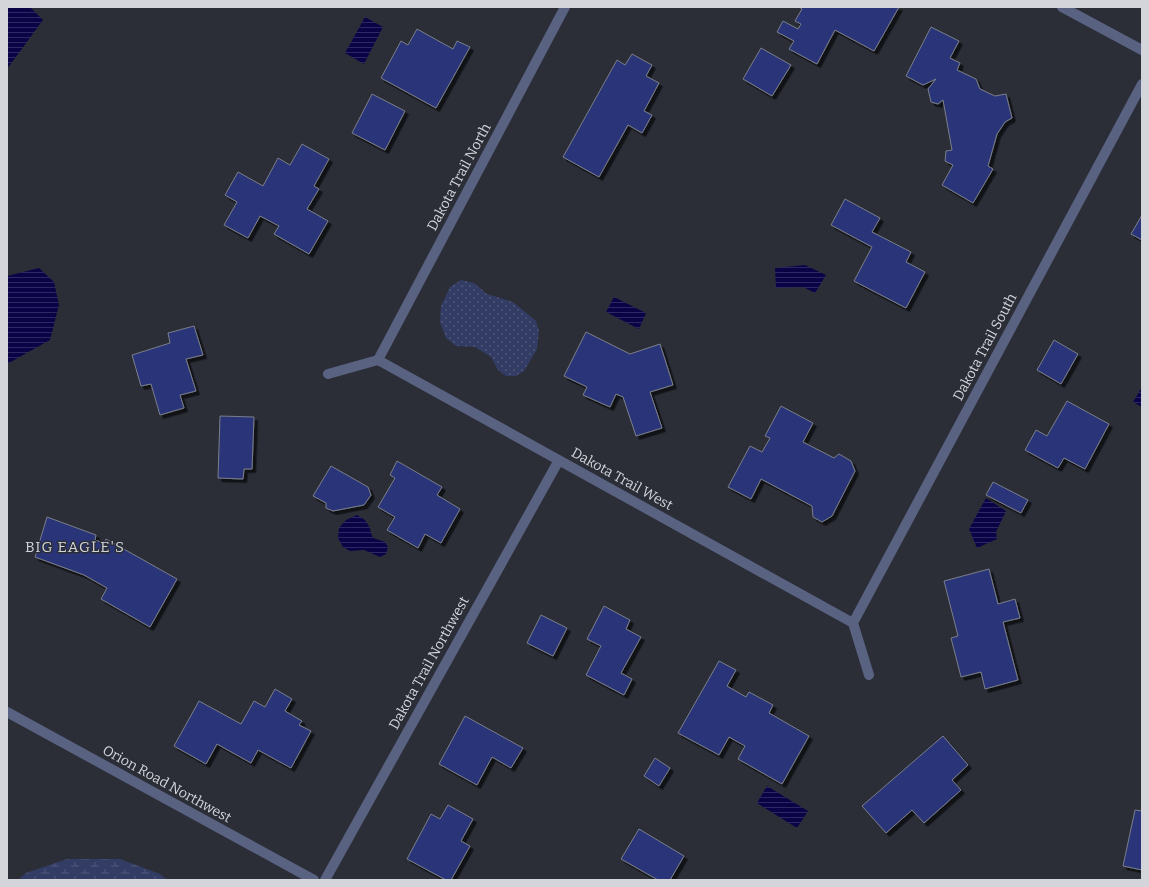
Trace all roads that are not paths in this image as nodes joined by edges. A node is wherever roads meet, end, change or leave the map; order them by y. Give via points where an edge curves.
1 (565, 7) edge
2 (1062, 7) edge
3 (1142, 50) edge
4 (1142, 84) edge
5 (378, 360) junction
6 (328, 374) dead end
7 (559, 460) junction
8 (853, 623) junction
9 (869, 675) dead end
10 (7, 712) edge
11 (314, 880) edge
12 (325, 880) edge

1 - 5 street, Dakota Trail North
2 - 3 street
4 - 8 street, Dakota Trail South
5 - 6 street
5 - 7 street, Dakota Trail West
7 - 8 street, Dakota Trail West
7 - 12 street, Dakota Trail Northwest
8 - 9 street
10 - 11 street, Orion Road Northwest

